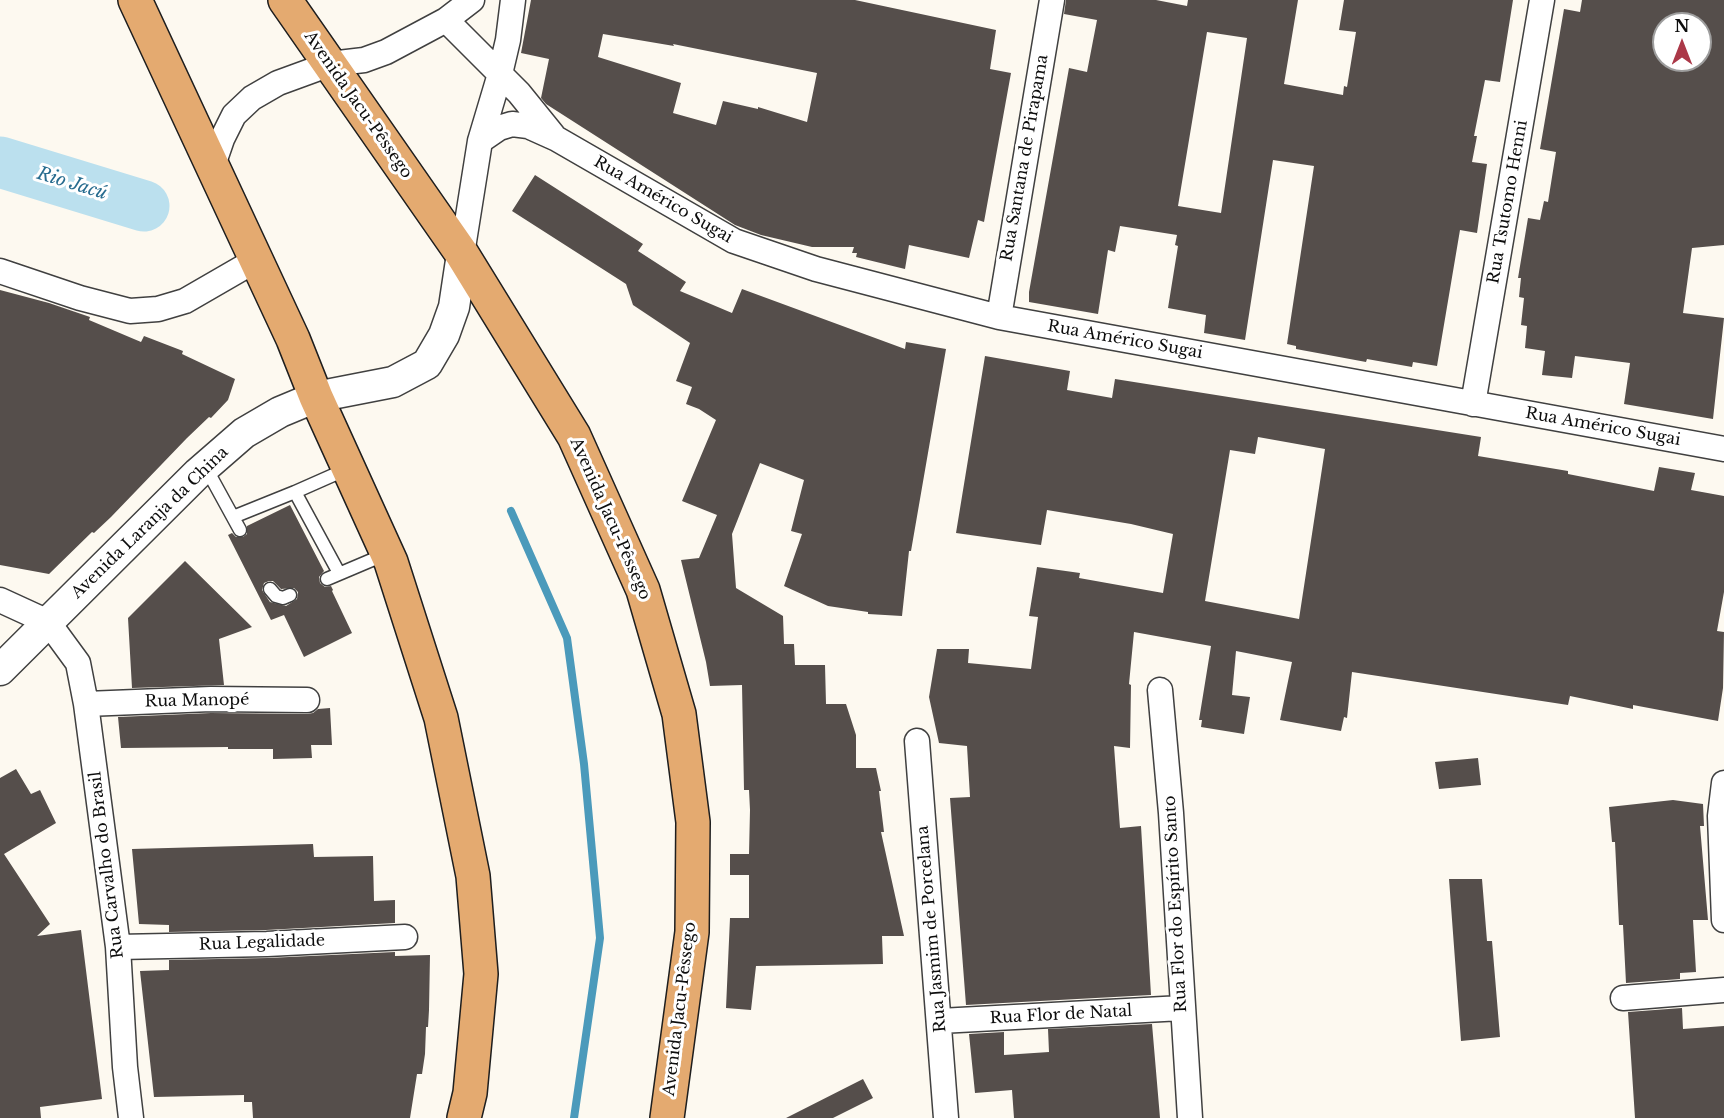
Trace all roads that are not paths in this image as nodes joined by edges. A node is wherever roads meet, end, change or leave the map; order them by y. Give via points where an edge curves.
1 (135, 0) edge
2 (285, 0) edge
3 (472, 0) edge
4 (513, 0) edge
5 (1052, 0) edge
6 (1542, 0) edge
7 (446, 20) junction
8 (330, 64) junction
9 (500, 74) junction
10 (557, 139) junction
11 (480, 141) junction
12 (212, 168) junction
13 (462, 254) junction
14 (256, 260) junction
15 (0, 271) edge
16 (999, 317) junction
17 (316, 397) junction
18 (1473, 404) junction
19 (1724, 449) edge
20 (205, 467) junction
21 (349, 468) junction
22 (295, 492) junction
23 (233, 517) junction
24 (240, 530) dead end
25 (387, 554) junction
26 (339, 573) junction
27 (327, 579) dead end
28 (270, 589) dead end
29 (290, 595) dead end
30 (0, 600) edge
31 (48, 622) junction
32 (0, 670) edge
33 (1160, 690) dead end
34 (307, 700) dead end
35 (86, 704) junction
36 (917, 741) dead end
37 (1724, 783) edge
38 (1724, 920) edge
39 (405, 938) dead end
40 (118, 947) junction
41 (1724, 990) edge
42 (1623, 998) dead end
43 (1182, 1008) junction
44 (940, 1021) junction
45 (131, 1118) edge
46 (464, 1118) edge
47 (667, 1118) edge
48 (945, 1118) edge
49 (1190, 1118) edge

1 - 12 highway
2 - 8 highway, Avenida Jacu-Pêssego
3 - 7 street
4 - 9 street
5 - 16 street, Rua Santana de Pirapama
6 - 18 street, Rua Tsutomo Henni
7 - 8 street via 386,52 364,60
7 - 9 street, Rua Américo Sugai
8 - 12 street via 278,83 252,98 234,115
8 - 13 highway, Avenida Jacu-Pêssego
9 - 10 street, Rua Américo Sugai
9 - 11 street
10 - 11 street, Rua Américo Sugai via 528,126 512,124
10 - 16 street, Rua Américo Sugai via 734,241 816,269
11 - 13 street
12 - 14 highway
13 - 17 street via 454,308 427,364 393,382
13 - 47 highway, Avenida Jacu-Pêssego via 574,436 644,590 679,714 693,822 692,932
14 - 15 street via 185,301 158,309 130,311
14 - 17 highway
16 - 18 street, Rua Américo Sugai
17 - 20 street, Avenida Laranja da China via 244,433
17 - 21 highway
18 - 19 street, Rua Américo Sugai
20 - 23 lane
20 - 31 street, Avenida Laranja da China
21 - 22 lane
21 - 25 highway
22 - 23 lane
22 - 26 lane
23 - 24 lane
25 - 26 lane
25 - 46 highway via 441,718 473,876 481,974 470,1093
26 - 27 lane
28 - 29 lane via 276,596
30 - 31 street
31 - 32 street, Avenida Laranja da China
31 - 35 street, Rua Carvalho do Brasil via 78,663
33 - 43 street, Rua Flor do Espírito Santo via 1172,813
34 - 35 street, Rua Manopé
35 - 40 street, Rua Carvalho do Brasil
36 - 44 street, Rua Jasmim de Porcelana
37 - 38 street via 1720,816
39 - 40 street, Rua Legalidade
40 - 45 street, Rua Carvalho do Brasil
41 - 42 street
43 - 44 street, Rua Flor de Natal
43 - 49 street, Rua Flor do Espírito Santo
44 - 48 street, Rua Jasmim de Porcelana

